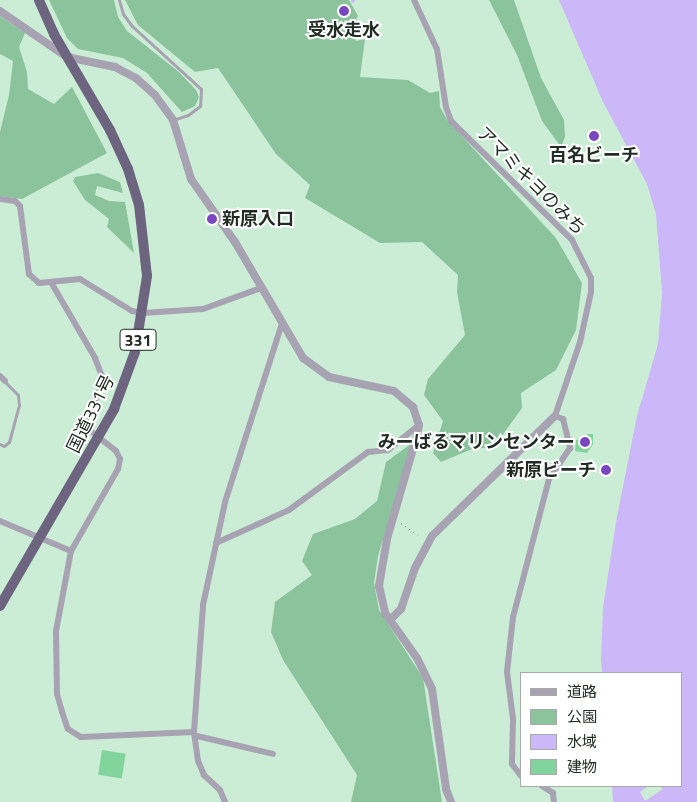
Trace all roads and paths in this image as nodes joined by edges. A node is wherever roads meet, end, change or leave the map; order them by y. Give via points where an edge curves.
1 (38, 0) edge
2 (119, 0) edge
3 (340, 0) edge
4 (414, 0) edge
5 (0, 11) edge
6 (346, 18) dead end
7 (67, 57) junction
8 (173, 120) junction
9 (0, 199) edge
10 (52, 284) junction
11 (261, 288) junction
12 (143, 314) junction
13 (281, 326) junction
14 (2, 379) edge
15 (555, 416) junction
16 (419, 425) junction
17 (99, 438) junction
18 (0, 444) edge
19 (0, 521) edge
20 (398, 521) dead end
21 (41, 538) junction
22 (428, 542) junction
23 (216, 543) junction
24 (71, 551) junction
25 (0, 606) edge
26 (390, 620) junction
27 (196, 734) junction
28 (273, 754) dead end
29 (520, 775) edge
30 (544, 787) edge
31 (225, 802) edge
32 (451, 802) edge
33 (554, 802) edge

1 - 7 highway, 国道331号 / 331
2 - 8 lane via 123,14 132,26 201,89 200,106
3 - 6 path
4 - 15 street, アマミキヨのみち via 437,49 451,120 566,234 589,269 591,292 580,342
5 - 7 street
7 - 8 street via 126,72 156,95
7 - 12 highway, 国道331号 / 331 via 117,143 139,205 147,276
8 - 11 street via 191,180 235,242
9 - 10 street via 15,201 20,206 28,274 39,283
10 - 12 street via 80,279 132,311
10 - 17 street via 95,358 104,382 84,425
11 - 12 street via 204,309
11 - 13 street
12 - 17 highway, 国道331号 / 331 via 130,370
13 - 16 street via 303,358 316,370 336,379 394,391 410,402
13 - 23 street via 225,502
14 - 18 lane via 18,396 19,405 9,442 4,446
15 - 22 street
15 - 29 street via 563,419 570,448 549,479 513,617 507,672 512,764
16 - 23 street via 388,450 368,452 289,510
16 - 26 street via 380,571 380,597
17 - 21 highway, 国道331号 / 331
17 - 24 street via 119,454 119,464
19 - 21 street
20 - 22 path
21 - 24 street
21 - 25 highway, 国道331号 / 331
22 - 26 street via 401,609
23 - 27 street via 203,605
24 - 27 street via 56,631 57,694 68,729 81,738
26 - 32 street via 417,658 432,689 446,789
27 - 28 street
27 - 31 street via 199,768 220,790
30 - 33 street via 553,793

